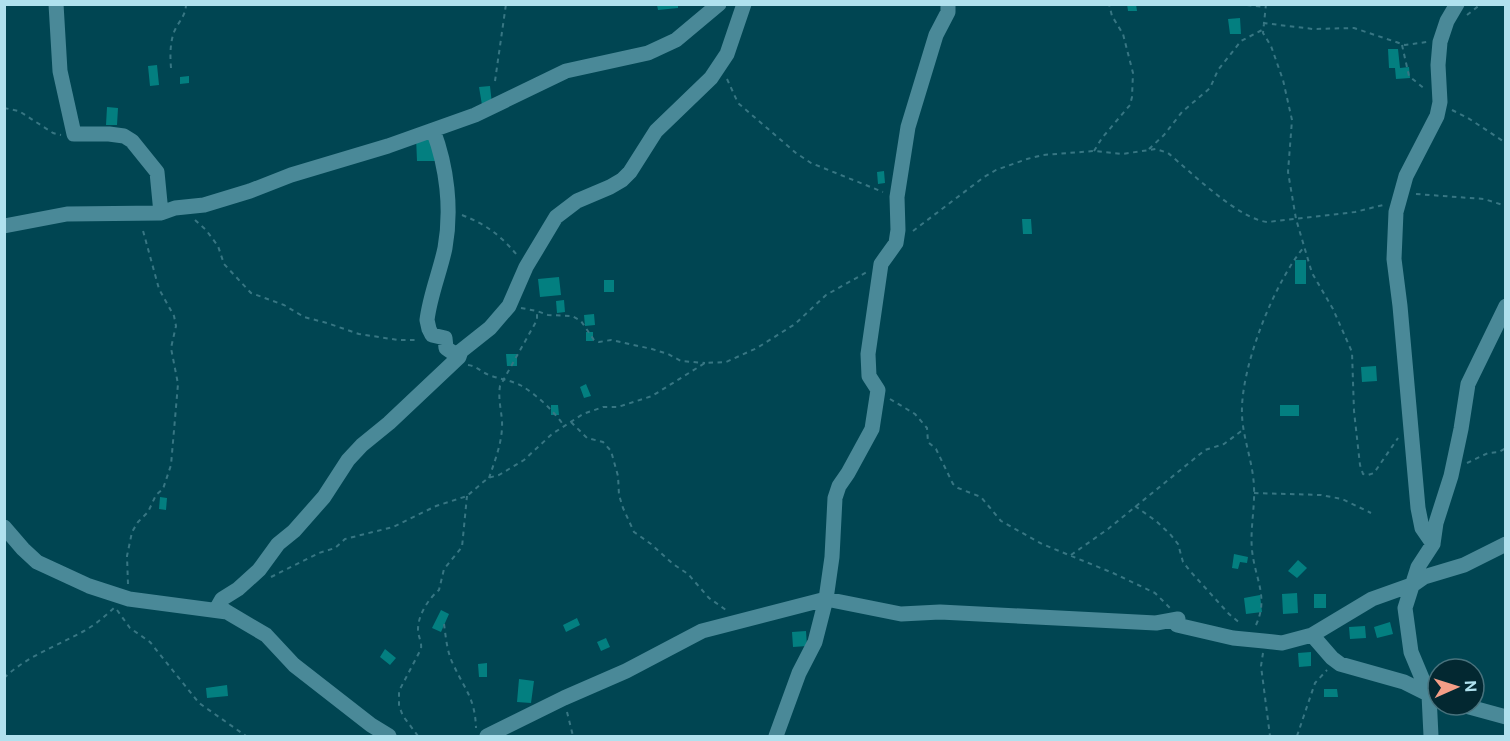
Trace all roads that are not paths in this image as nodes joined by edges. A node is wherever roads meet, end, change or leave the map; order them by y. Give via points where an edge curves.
1 (56, 4) edge
2 (719, 4) edge
3 (744, 4) edge
4 (948, 4) edge
5 (1457, 4) edge
6 (433, 130) junction
7 (168, 211) junction
8 (4, 225) edge
9 (1506, 306) edge
10 (459, 357) junction
11 (4, 527) edge
12 (1433, 544) junction
13 (1506, 544) edge
14 (1414, 585) junction
15 (826, 599) junction
16 (227, 612) junction
17 (1311, 635) junction
18 (1426, 681) edge
19 (1426, 693) edge
20 (1486, 712) edge
21 (1432, 717) edge
22 (1506, 717) edge
23 (482, 733) edge
24 (389, 736) edge
25 (776, 736) edge
26 (1431, 736) edge

1 - 7 street via 60,72 74,134 109,134 132,141 157,172
2 - 6 street via 687,33 664,47 566,71 497,105
3 - 10 street via 721,66 656,131 622,180 577,201 556,217 526,267 509,306
4 - 15 street via 908,127 897,197 896,243 881,264 868,354 869,376 878,390 872,429 835,498
5 - 12 street via 1440,42 1437,116 1406,176 1406,198 1396,212 1394,259 1418,508 1422,528
6 - 7 street via 250,191
6 - 10 street via 449,204 445,249 427,320 432,335 445,338 446,348
7 - 8 street via 67,214
9 - 12 street via 1468,384 1451,476
10 - 16 street via 348,460 324,496 272,550 259,570 222,599 218,606
11 - 16 street via 37,562 89,586 160,604
12 - 14 street via 1418,567
13 - 14 street via 1464,565 1424,577
14 - 17 street via 1372,599
14 - 18 street via 1405,608 1406,621 1411,652
15 - 17 street via 901,614 940,612 1155,624 1178,620 1177,625 1233,638 1253,636 1282,643
15 - 23 street via 702,631 626,671
15 - 25 street via 815,642
16 - 24 street via 266,635 294,665
17 - 19 street via 1340,664 1404,682
20 - 22 street
21 - 26 street

